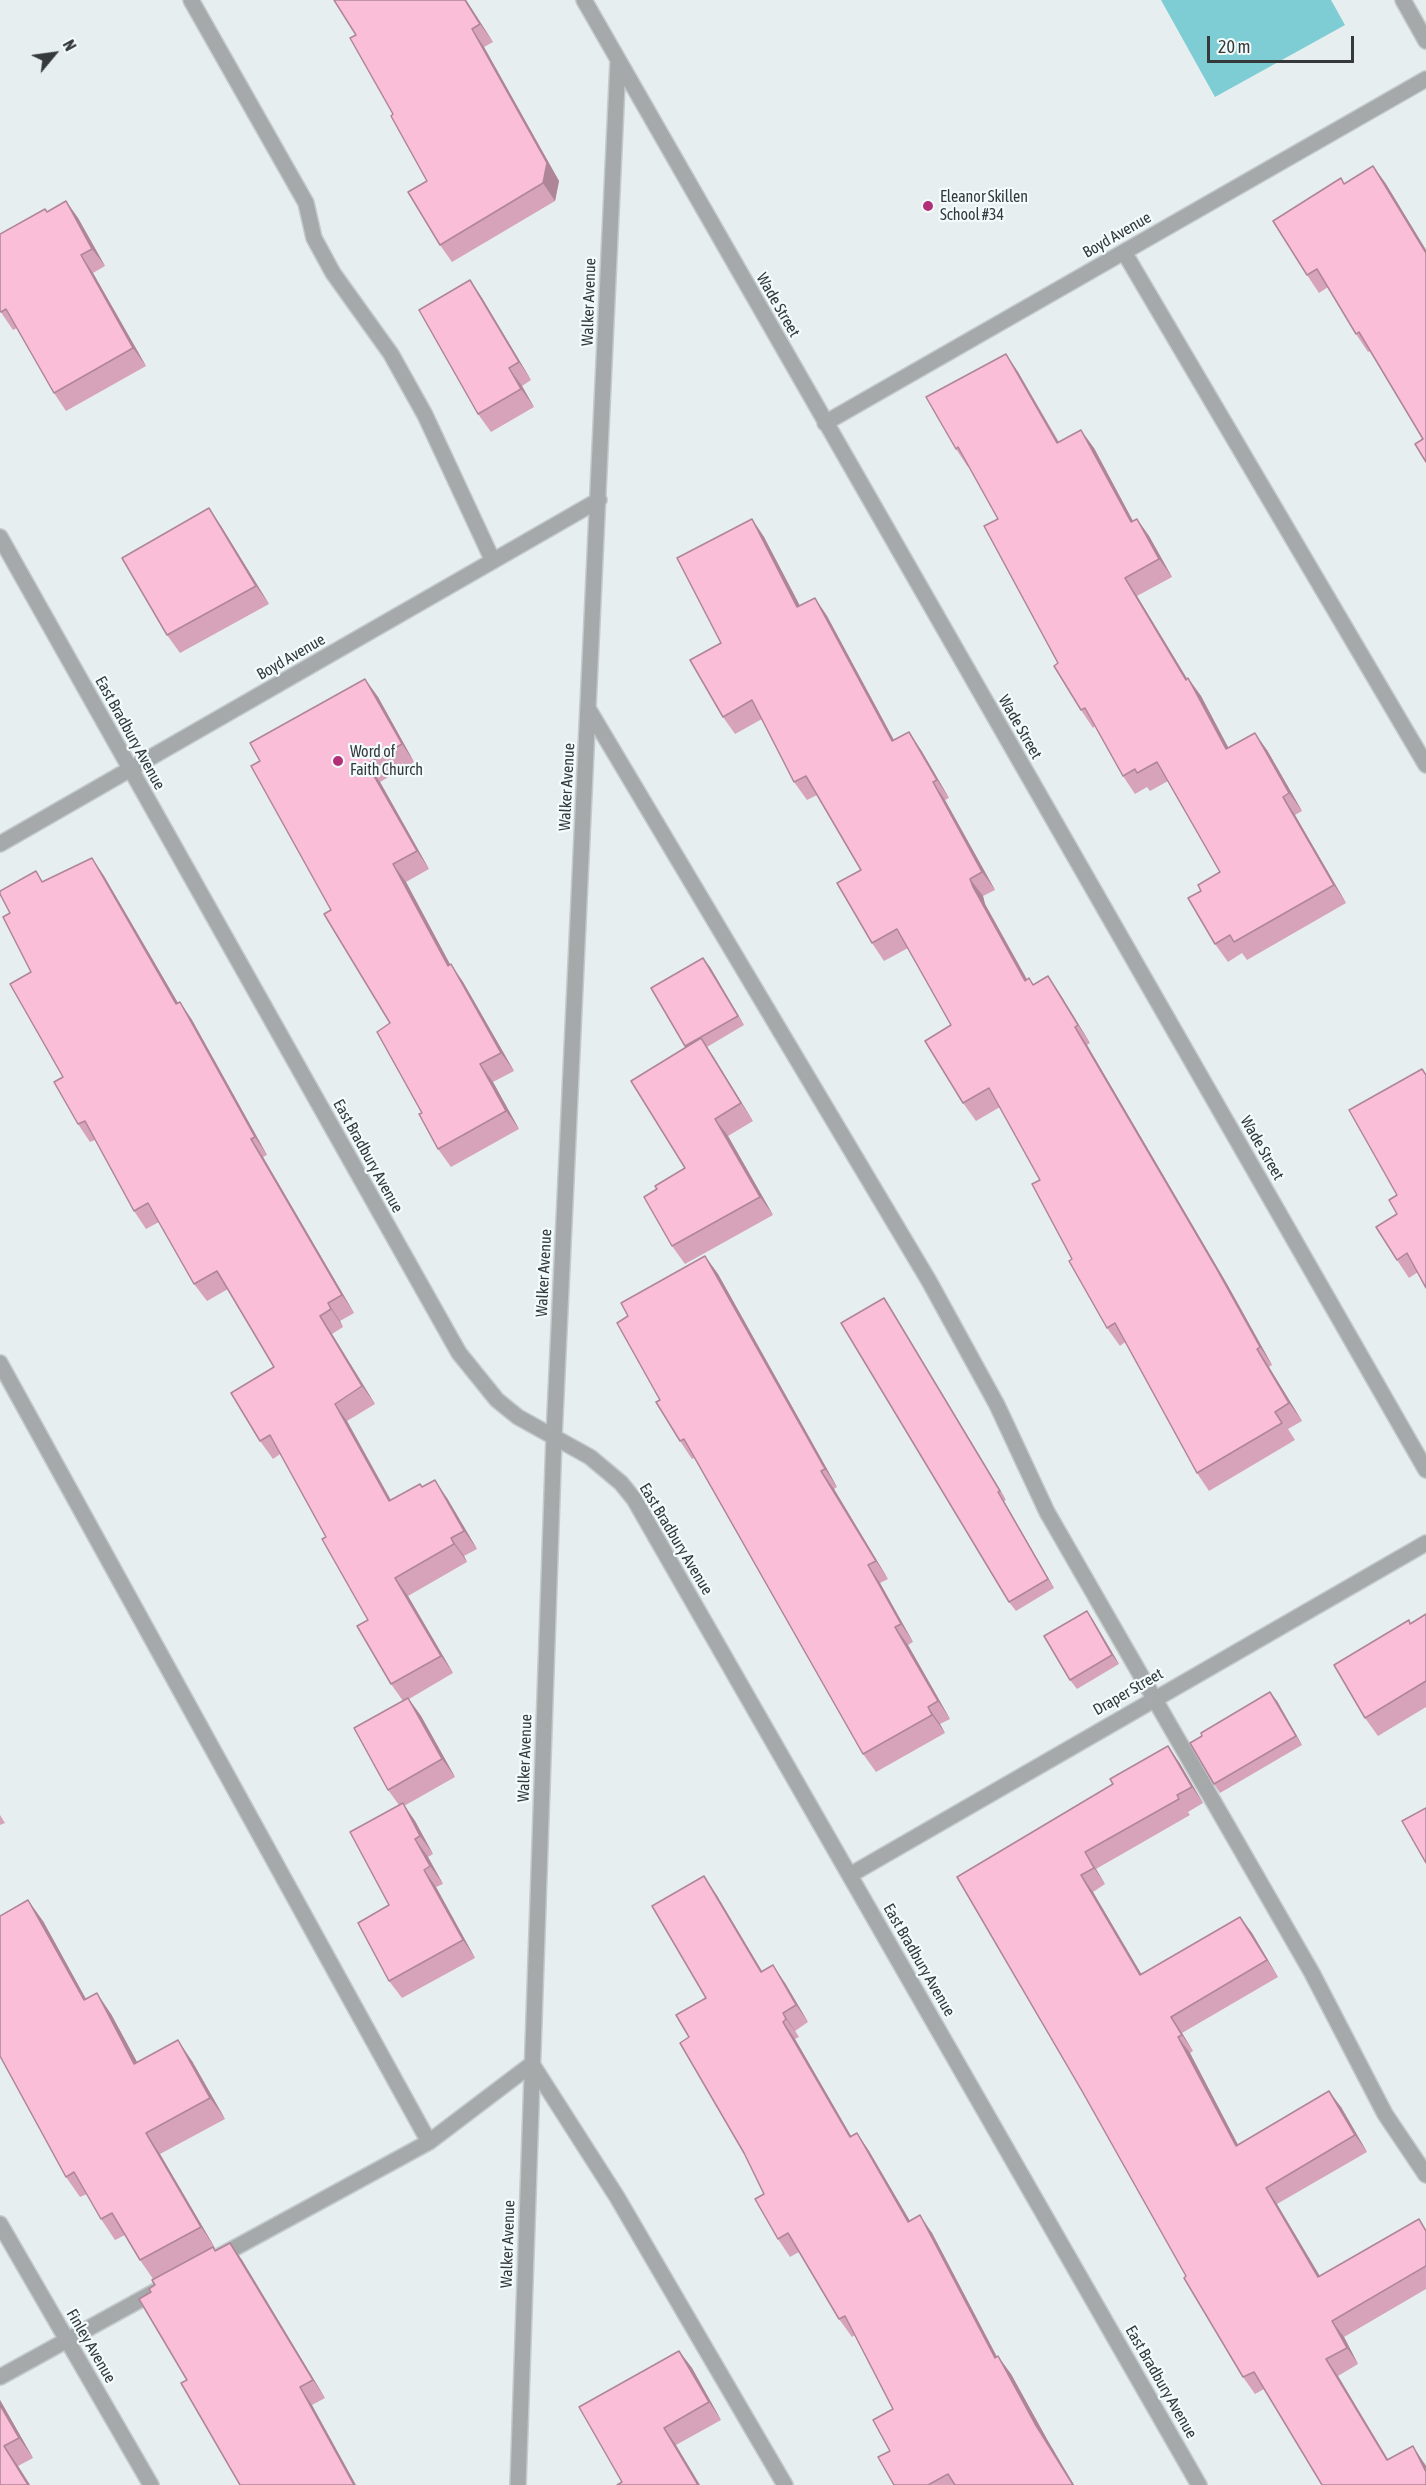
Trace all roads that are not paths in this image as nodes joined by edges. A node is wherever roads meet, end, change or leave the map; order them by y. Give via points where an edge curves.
1 (191, 0) edge
2 (584, 0) edge
3 (1403, 0) edge
4 (1426, 41) edge
5 (618, 62) junction
6 (1426, 79) edge
7 (1124, 252) junction
8 (825, 423) junction
9 (599, 500) junction
10 (0, 537) edge
11 (493, 561) junction
12 (589, 710) junction
13 (1426, 765) edge
14 (130, 770) junction
15 (0, 844) edge
16 (0, 1363) edge
17 (554, 1437) junction
18 (1426, 1470) edge
19 (1426, 1543) edge
20 (1154, 1697) junction
21 (850, 1875) junction
22 (532, 2064) junction
23 (429, 2142) junction
24 (1426, 2175) edge
25 (0, 2224) edge
26 (201, 2266) edge
27 (170, 2283) edge
28 (67, 2340) junction
29 (0, 2377) edge
30 (150, 2485) edge
31 (518, 2485) edge
32 (785, 2485) edge
33 (1199, 2485) edge

1 - 11 street via 306,203 314,238 333,273 391,354 425,415
2 - 5 street, Wade Street
3 - 4 street
5 - 8 street, Wade Street
5 - 9 street, Walker Avenue
6 - 7 street, Boyd Avenue
7 - 8 street, Boyd Avenue
7 - 13 street
8 - 18 street, Wade Street
9 - 11 street, Boyd Avenue
9 - 12 street, Walker Avenue
10 - 14 street, East Bradbury Avenue
11 - 14 street, Boyd Avenue
12 - 17 street, Walker Avenue
12 - 20 street via 929,1281 997,1405 1047,1512
14 - 15 street, Boyd Avenue
14 - 17 street, East Bradbury Avenue via 459,1353 497,1400
16 - 23 street
17 - 21 street, East Bradbury Avenue via 590,1457 634,1499
17 - 22 street, Walker Avenue
19 - 20 street, Draper Street
20 - 21 street, Draper Street
20 - 24 street via 1312,1972 1385,2114
21 - 33 street, East Bradbury Avenue
22 - 23 street
22 - 31 street, Walker Avenue
22 - 32 street via 618,2198
23 - 26 street
25 - 28 street, Finley Avenue
27 - 28 street
28 - 29 street
28 - 30 street, Finley Avenue

